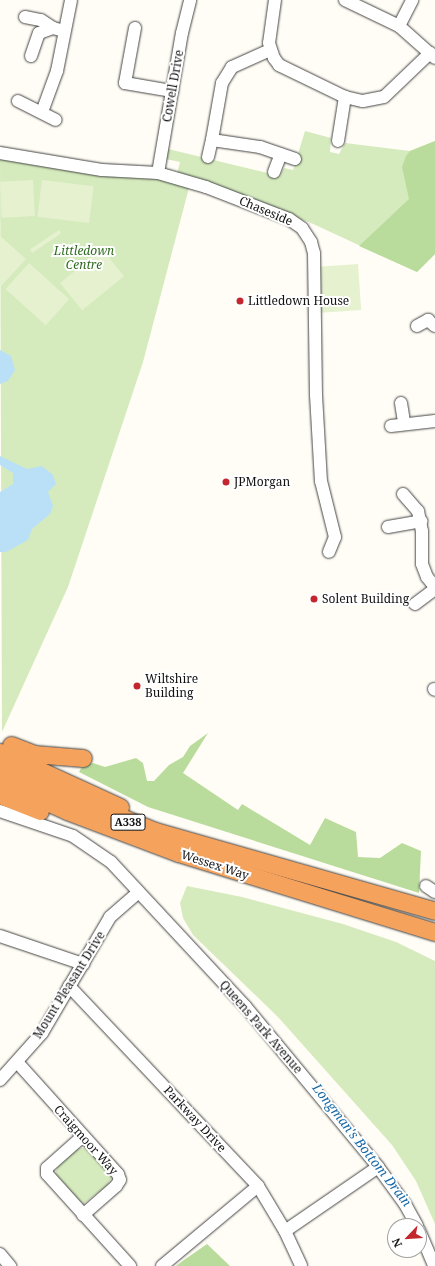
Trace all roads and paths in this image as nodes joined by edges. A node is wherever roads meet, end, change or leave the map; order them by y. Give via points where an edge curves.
1 (71, 0) edge
2 (190, 0) edge
3 (275, 0) edge
4 (345, 0) edge
5 (412, 0) edge
6 (25, 17) dead end
7 (399, 26) junction
8 (135, 28) dead end
9 (58, 30) junction
10 (270, 50) junction
11 (31, 56) dead end
12 (433, 56) edge
13 (172, 91) junction
14 (345, 98) junction
15 (18, 101) dead end
16 (42, 112) junction
17 (56, 120) dead end
18 (212, 140) junction
19 (338, 141) dead end
20 (0, 153) edge
21 (281, 154) junction
22 (208, 157) dead end
23 (294, 159) dead end
24 (274, 172) dead end
25 (158, 173) junction
26 (430, 318) edge
27 (417, 326) dead end
28 (401, 403) dead end
29 (435, 421) edge
30 (404, 423) junction
31 (391, 426) dead end
32 (403, 494) dead end
33 (421, 521) junction
34 (388, 527) dead end
35 (329, 552) dead end
36 (435, 588) edge
37 (415, 604) dead end
38 (0, 740) edge
39 (0, 752) edge
40 (83, 758) dead end
41 (0, 768) edge
42 (0, 781) edge
43 (0, 795) edge
44 (0, 811) edge
45 (260, 864) junction
46 (229, 870) junction
47 (139, 892) junction
48 (435, 911) edge
49 (435, 932) edge
50 (0, 936) edge
51 (83, 964) junction
52 (69, 986) junction
53 (17, 1062) junction
54 (0, 1080) edge
55 (83, 1136) junction
56 (378, 1167) junction
57 (258, 1186) junction
58 (83, 1215) junction
59 (413, 1218) edge
60 (285, 1231) junction
61 (427, 1249) edge
62 (0, 1254) edge
63 (10, 1266) edge
64 (130, 1266) edge
65 (162, 1266) edge
66 (301, 1266) edge
67 (434, 1266) edge

1 - 9 street
2 - 13 street, Cowell Drive
3 - 10 street via 274,17 269,31
4 - 7 street
5 - 7 street
6 - 9 street via 41,20
7 - 12 street
8 - 13 street via 125,83
9 - 11 street via 39,33
9 - 16 street via 57,71
10 - 14 street via 280,64
10 - 18 street via 232,67 222,84
12 - 14 street via 384,97 363,101
13 - 25 street, Cowell Drive
14 - 19 street
15 - 16 street
16 - 17 street
18 - 21 street via 260,147
18 - 22 street
20 - 25 street, Chaseside via 102,170
21 - 23 street
21 - 24 street
25 - 35 street, Chaseside via 289,219 302,228 311,242 314,252 316,389 321,481 335,537
26 - 27 street
28 - 30 street
29 - 30 street
30 - 31 street
32 - 33 street via 418,511
33 - 34 street
33 - 36 street via 422,564 426,577
36 - 37 street
38 - 40 highway via 34,754
39 - 45 highway via 132,812
41 - 45 highway, Wessex Way / A338 via 155,832
42 - 46 highway, Wessex Way / A338 via 102,825
43 - 46 highway via 140,847
44 - 47 street, Queens Park Avenue via 73,836 111,862
45 - 48 highway, Wessex Way / A338
46 - 49 highway, Wessex Way / A338
47 - 51 street, Mount Pleasant Drive via 110,917
47 - 56 street, Queens Park Avenue via 245,1006
50 - 51 street
51 - 52 street, Mount Pleasant Drive
52 - 53 street, Mount Pleasant Drive via 42,1033
52 - 57 street, Parkway Drive
53 - 54 street, Mount Pleasant Drive
53 - 55 street, Craigmoor Way
55 - 58 street via 47,1170 49,1178
55 - 58 street, Craigmoor Way via 118,1174 120,1180
56 - 59 street, Queens Park Avenue
56 - 60 street
57 - 60 street, Parkway Drive
57 - 65 street
58 - 64 street
60 - 66 street, Parkway Drive
61 - 67 street
62 - 63 street

